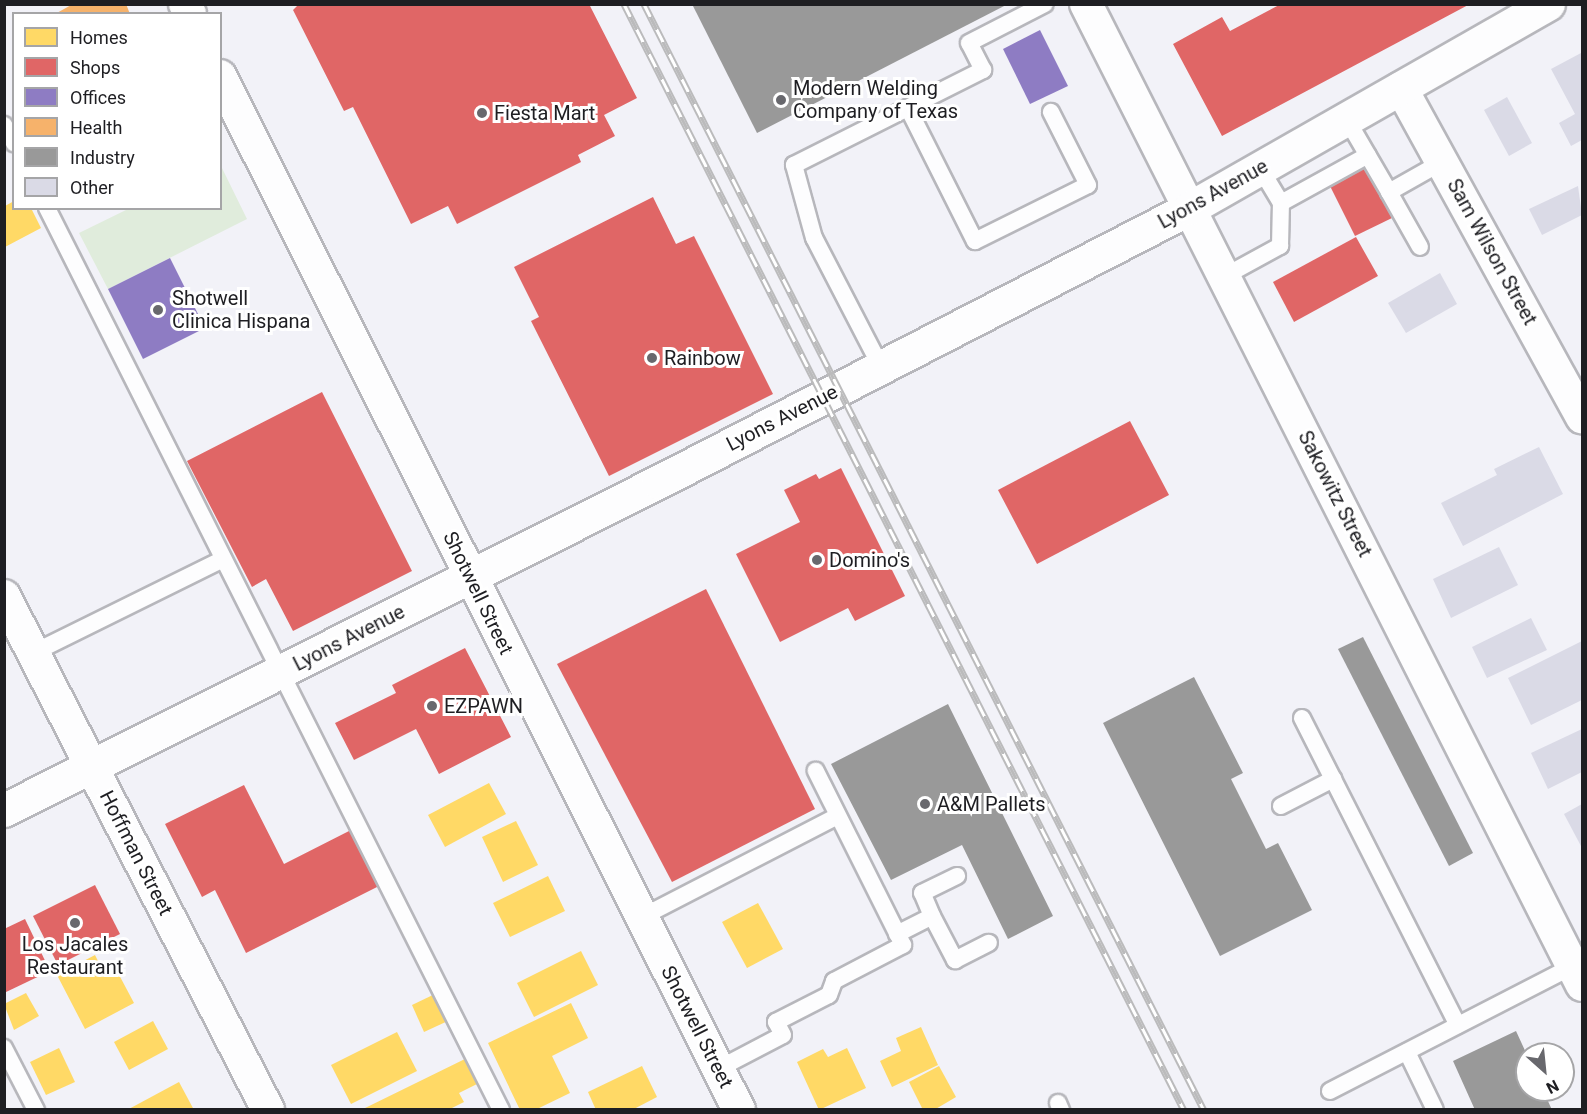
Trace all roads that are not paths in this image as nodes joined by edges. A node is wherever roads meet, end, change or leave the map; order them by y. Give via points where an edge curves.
1 (1045, 4) edge
2 (1086, 4) edge
3 (1548, 4) edge
4 (1514, 12) edge
5 (222, 80) edge
6 (1401, 88) junction
7 (908, 108) junction
8 (1051, 112) dead end
9 (1346, 118) junction
10 (4, 125) edge
11 (12, 139) edge
12 (1368, 156) junction
13 (1442, 162) junction
14 (1260, 168) junction
15 (1389, 192) junction
16 (1281, 203) junction
17 (1190, 208) junction
18 (48, 210) edge
19 (1419, 247) dead end
20 (1225, 276) junction
21 (881, 367) junction
22 (1582, 417) edge
23 (223, 559) junction
24 (470, 577) junction
25 (4, 596) edge
26 (33, 653) junction
27 (280, 673) junction
28 (1302, 718) dead end
29 (91, 766) junction
30 (816, 771) dead end
31 (1333, 779) junction
32 (1281, 806) dead end
33 (4, 810) edge
34 (838, 816) junction
35 (957, 876) dead end
36 (932, 916) junction
37 (642, 917) junction
38 (897, 934) junction
39 (989, 943) dead end
40 (1579, 970) edge
41 (1458, 1025) junction
42 (4, 1048) edge
43 (1407, 1052) junction
44 (718, 1069) junction
45 (1330, 1091) dead end
46 (36, 1110) edge
47 (268, 1110) edge
48 (501, 1110) edge
49 (739, 1110) edge
50 (1436, 1110) edge

1 - 7 lane via 969,44 983,70
2 - 17 street, Sakowitz Street
3 - 4 street, Lyons Avenue
4 - 6 street, Lyons Avenue
5 - 24 street, Shotwell Street
6 - 9 street, Lyons Avenue
6 - 13 street, Sam Wilson Street
7 - 8 lane via 975,241 1088,185
7 - 21 lane via 794,165 814,238
9 - 12 lane
9 - 14 street, Lyons Avenue
10 - 11 lane
12 - 15 lane
12 - 16 lane
13 - 15 lane
13 - 22 street, Sam Wilson Street
14 - 16 lane
14 - 17 street, Lyons Avenue
15 - 19 lane
16 - 20 lane via 1280,246
17 - 20 street, Sakowitz Street
17 - 21 street, Lyons Avenue
18 - 23 lane
20 - 40 street, Sakowitz Street
21 - 24 street, Lyons Avenue
23 - 26 lane
23 - 27 lane
24 - 27 street, Lyons Avenue
24 - 37 street, Shotwell Street
25 - 26 street, Hoffman Street
26 - 29 street, Hoffman Street
27 - 29 street, Lyons Avenue
27 - 48 lane
28 - 31 lane
29 - 33 street, Lyons Avenue
29 - 47 street, Hoffman Street
30 - 34 lane
31 - 32 lane
31 - 41 lane
34 - 37 lane
34 - 38 lane
35 - 36 lane via 922,893
36 - 38 lane
36 - 39 lane via 955,960
37 - 44 street, Shotwell Street
38 - 44 lane via 903,945 834,981 829,995 776,1022 783,1035
40 - 41 lane
41 - 43 lane
42 - 46 lane
43 - 45 lane
43 - 50 lane
44 - 49 street, Shotwell Street

